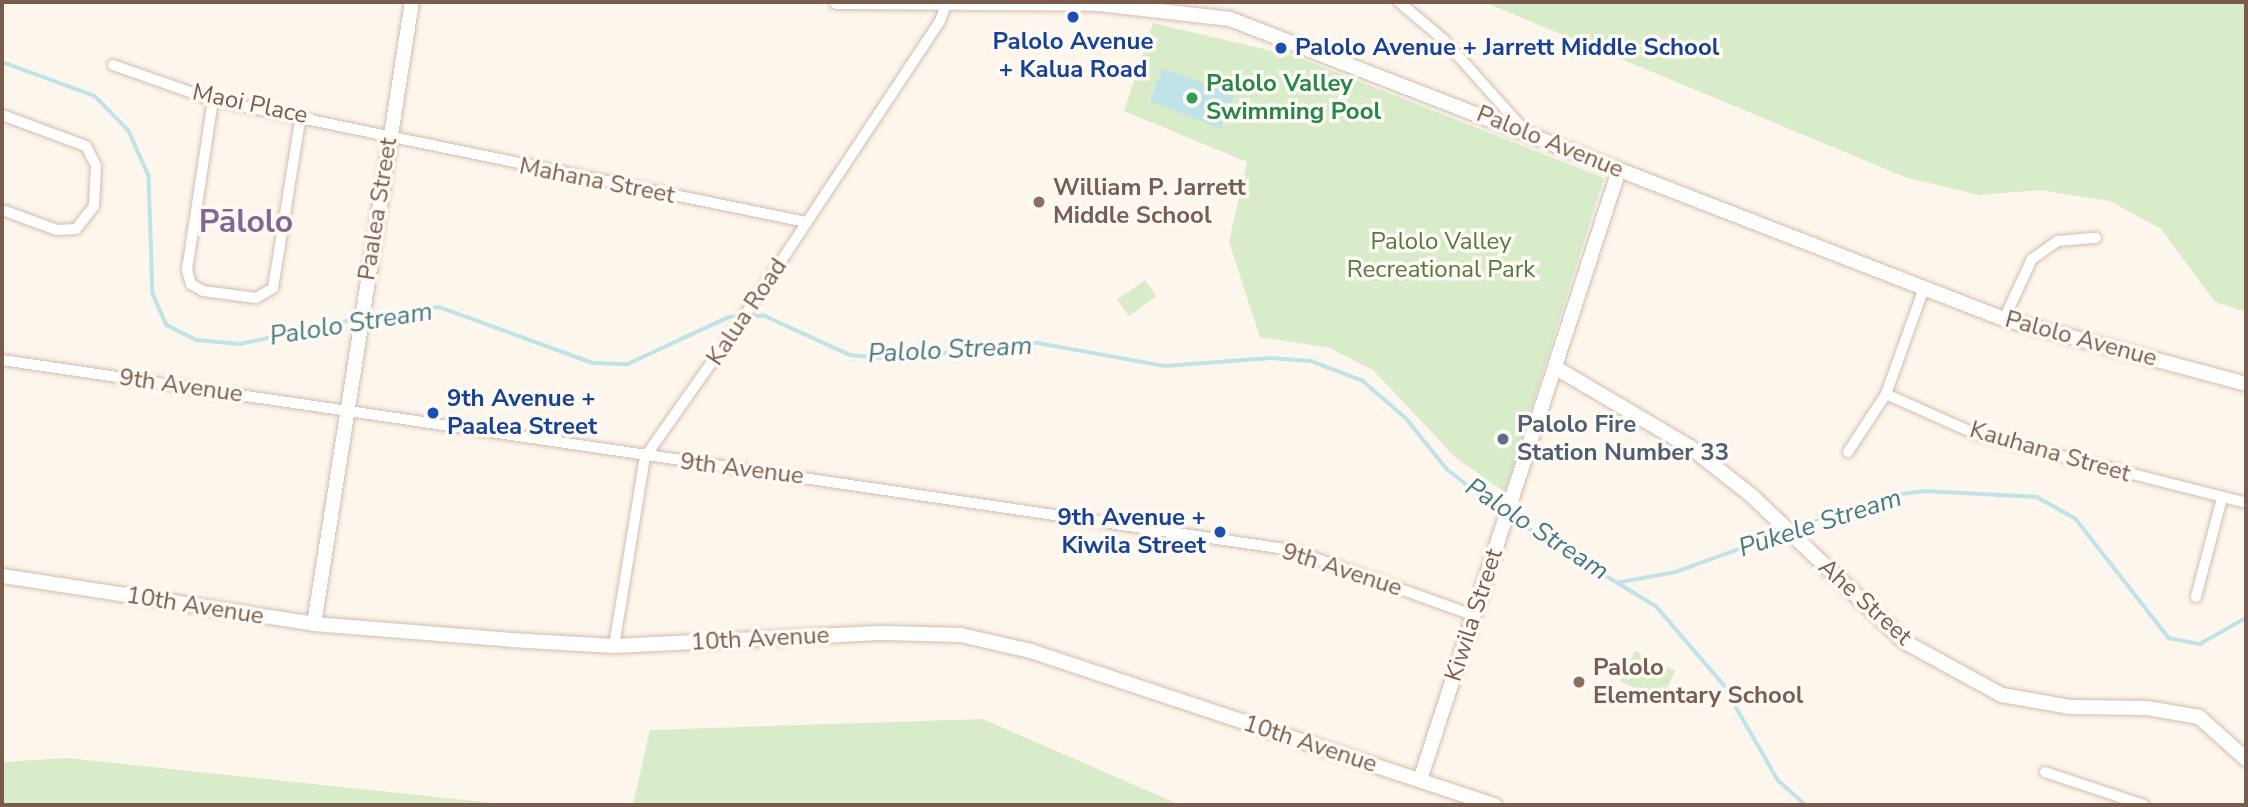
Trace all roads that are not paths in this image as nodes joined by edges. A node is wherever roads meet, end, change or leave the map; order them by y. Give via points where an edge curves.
1 (412, 2) edge
2 (837, 2) edge
3 (843, 2) edge
4 (947, 2) edge
5 (992, 2) edge
6 (1399, 2) edge
7 (113, 65) dead end
8 (213, 100) junction
9 (2, 115) edge
10 (301, 116) junction
11 (1527, 132) junction
12 (388, 137) junction
13 (1619, 170) junction
14 (2, 210) edge
15 (806, 222) junction
16 (2096, 238) dead end
17 (1924, 288) junction
18 (2004, 319) junction
19 (2, 360) edge
20 (1558, 369) junction
21 (2246, 384) edge
22 (1886, 394) junction
23 (348, 411) junction
24 (1848, 452) dead end
25 (645, 457) junction
26 (2222, 498) junction
27 (2246, 503) edge
28 (2, 576) edge
29 (2196, 597) dead end
30 (1473, 615) junction
31 (314, 624) junction
32 (614, 646) junction
33 (2246, 759) edge
34 (2045, 772) dead end
35 (1420, 780) junction
36 (1495, 805) edge
37 (2144, 805) edge

1 - 12 street, Paalea Street
2 - 3 street, Palolo Avenue
3 - 4 street, Palolo Avenue
4 - 5 street, Palolo Avenue
4 - 15 street, Kalua Road via 940,21
5 - 11 street, Palolo Avenue via 1154,6 1230,19
6 - 11 street via 1444,40
7 - 8 street, Maoi Place
8 - 10 street, Maoi Place
8 - 10 street via 187,270 191,284 203,291 256,298 273,288
9 - 14 street via 86,146 96,166 94,206 76,229 57,230
10 - 12 street, Maoi Place
11 - 13 street, Palolo Avenue
12 - 15 street, Mahana Street
12 - 23 street, Paalea Street
13 - 17 street, Palolo Avenue
13 - 20 street, Kiwila Street
15 - 25 street, Kalua Road
16 - 18 street via 2058,241 2032,259
17 - 18 street, Palolo Avenue
17 - 22 street
18 - 21 street, Palolo Avenue
19 - 23 street, 9th Avenue
20 - 30 street, Kiwila Street
20 - 33 street, Ahe Street via 1690,447 1777,520 1905,642 2002,695 2071,707 2147,708 2199,718
22 - 24 street
22 - 26 street, Kauhana Street via 1978,435
23 - 25 street, 9th Avenue
23 - 31 street, Paalea Street
25 - 30 street, 9th Avenue via 1292,550
25 - 32 street, Kalua Road
26 - 27 street, Kauhana Street
26 - 29 street
28 - 31 street, 10th Avenue
30 - 35 street, Kiwila Street
31 - 32 street, 10th Avenue
32 - 35 street, 10th Avenue via 884,633 961,635 1031,651
34 - 37 street
35 - 36 street, 10th Avenue

